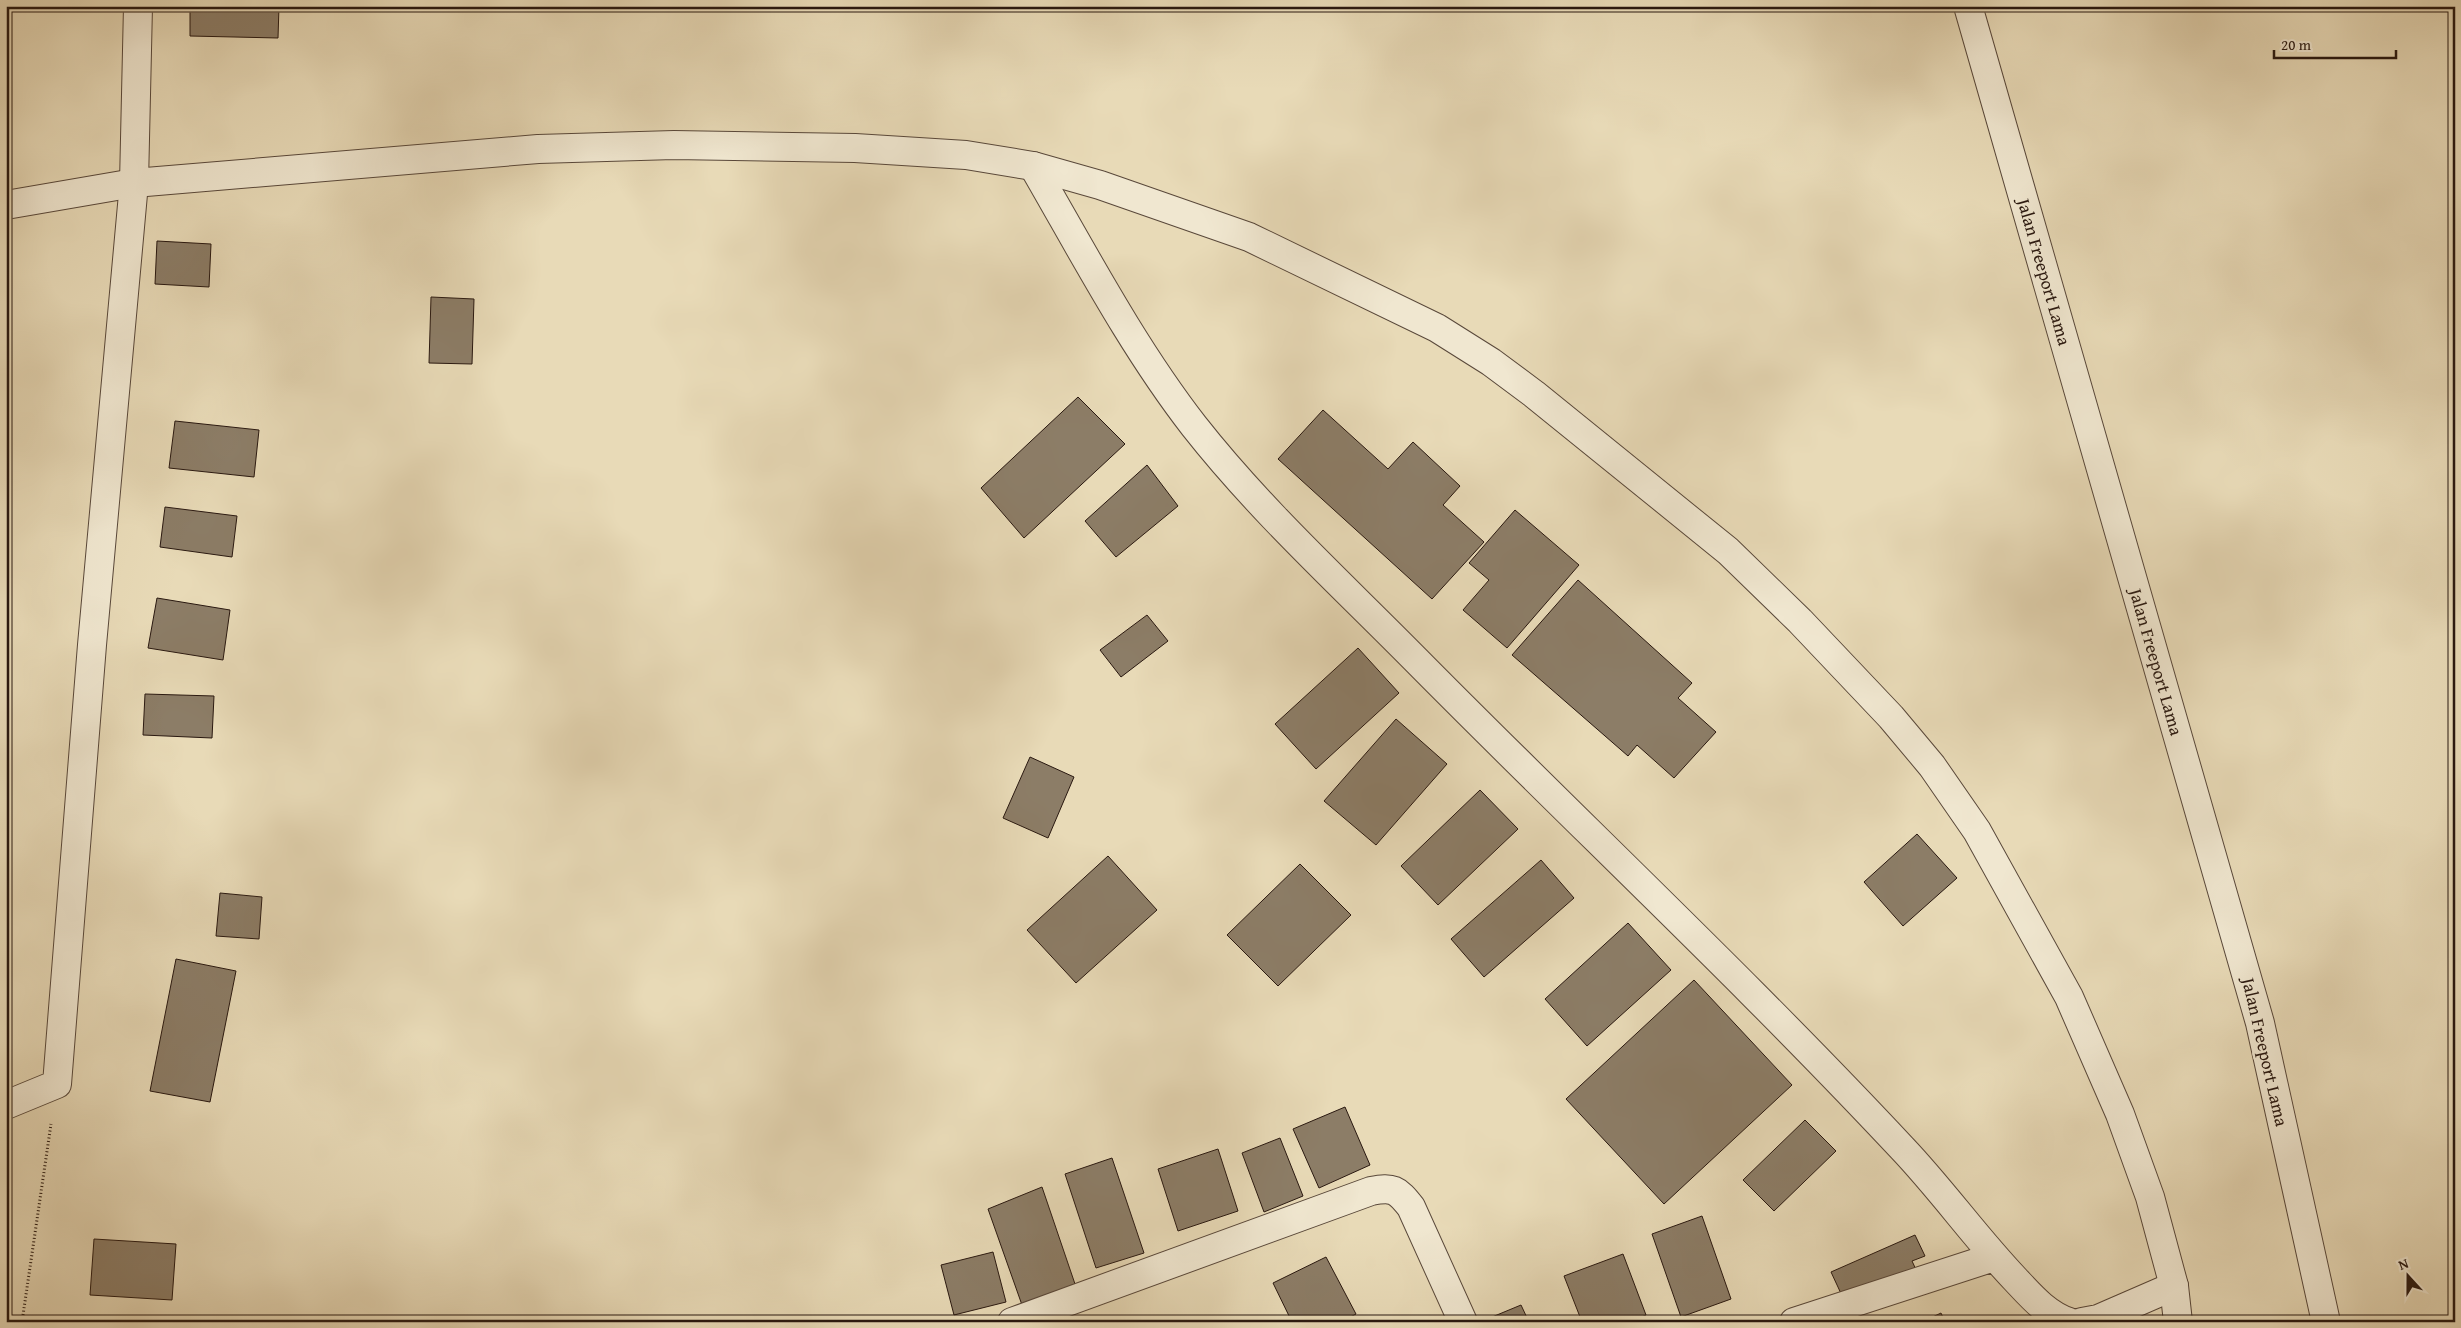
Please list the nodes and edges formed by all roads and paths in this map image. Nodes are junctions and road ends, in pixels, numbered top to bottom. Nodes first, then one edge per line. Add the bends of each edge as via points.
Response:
1 (138, 6) edge
2 (1968, 6) edge
3 (1033, 166) junction
4 (134, 183) junction
5 (6, 205) edge
6 (57, 1084) junction
7 (6, 1105) edge
8 (1994, 1257) junction
9 (2174, 1286) junction
10 (22, 1322) edge
11 (1012, 1322) edge
12 (1463, 1322) edge
13 (1794, 1322) edge
14 (2069, 1322) edge
15 (2082, 1322) edge
16 (2178, 1322) edge
17 (2326, 1322) edge

1 - 4 street
2 - 17 street, Jalan Freeport Lama via 2260,1023
3 - 4 street via 966,155 855,148 674,145 538,150
3 - 8 street via 1162,381 1193,425 1246,488 1787,1027 1906,1151
3 - 9 street via 1100,185 1248,237 1437,328 1513,378 1664,498 1728,551 1800,621 1891,717 1932,766 1977,831 2023,912 2069,997 2120,1114 2150,1197
4 - 5 street
4 - 6 street via 91,655
6 - 7 street
6 - 10 path
8 - 13 street
8 - 14 street via 2038,1304 2056,1318
9 - 15 street via 2098,1319
9 - 16 street
11 - 12 street via 1371,1191 1388,1188 1401,1193 1411,1207

